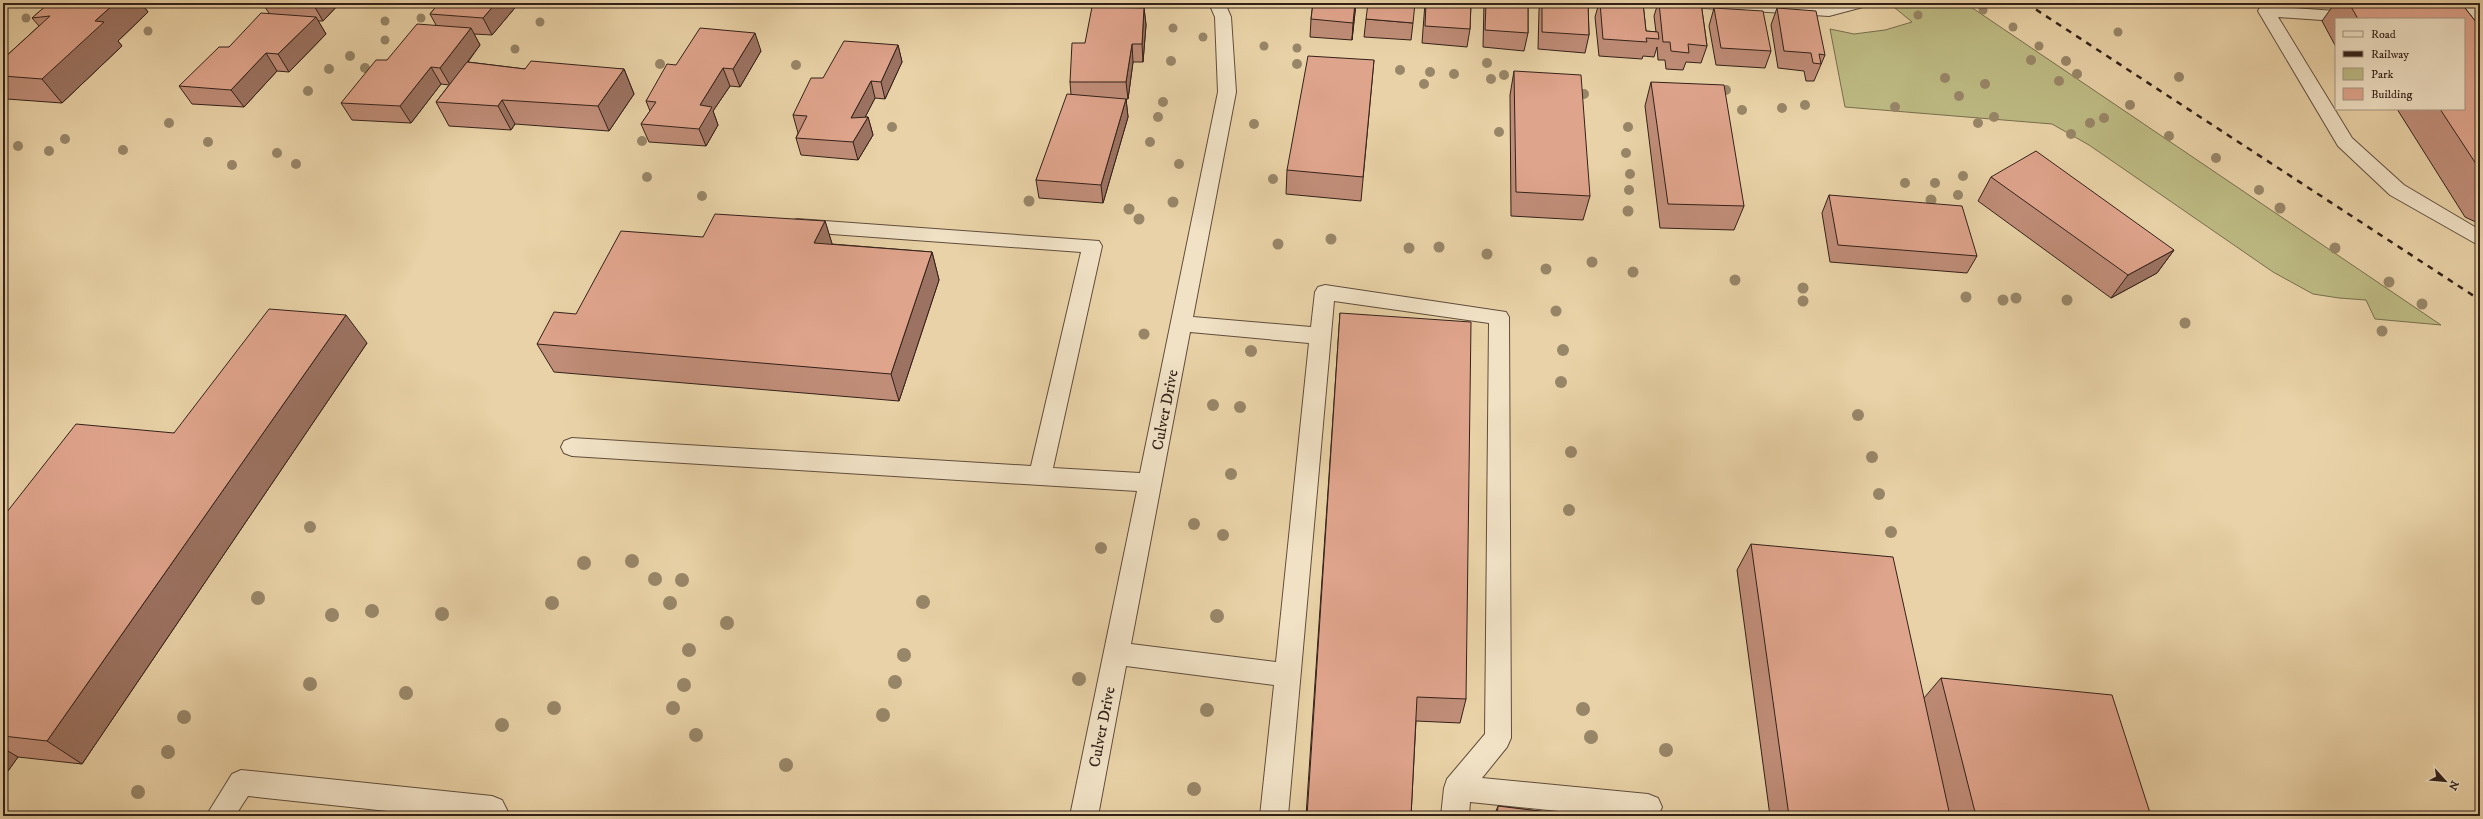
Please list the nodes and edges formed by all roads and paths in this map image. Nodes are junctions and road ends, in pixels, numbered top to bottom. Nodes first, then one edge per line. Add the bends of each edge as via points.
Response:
1 (1217, 3) edge
2 (1704, 3) edge
3 (1857, 3) edge
4 (2467, 3) edge
5 (2372, 18) edge
6 (2480, 20) edge
7 (2465, 24) edge
8 (2480, 25) edge
9 (780, 225) edge
10 (2480, 239) edge
11 (1182, 324) junction
12 (1321, 336) junction
13 (572, 447) dead end
14 (1040, 476) junction
15 (1150, 483) junction
16 (1116, 653) junction
17 (1288, 675) junction
18 (1457, 788) junction
19 (1648, 807) dead end
20 (220, 816) edge
21 (496, 816) edge
22 (1084, 816) edge
23 (1274, 816) edge
24 (1455, 816) edge

1 - 11 street, Culver Drive via 1223,17 1227,92
2 - 3 street via 1829,11
4 - 6 street
5 - 10 street via 2266,11 2345,142 2397,190
7 - 8 street
9 - 14 street via 1092,246
11 - 12 street
11 - 15 street, Culver Drive
12 - 17 street
12 - 18 street via 1325,292 1499,317 1498,738
13 - 14 street
14 - 15 street
15 - 16 street, Culver Drive
16 - 17 street
16 - 22 street, Culver Drive
17 - 23 street
18 - 19 street
18 - 24 street
20 - 21 street via 241,783 492,809

